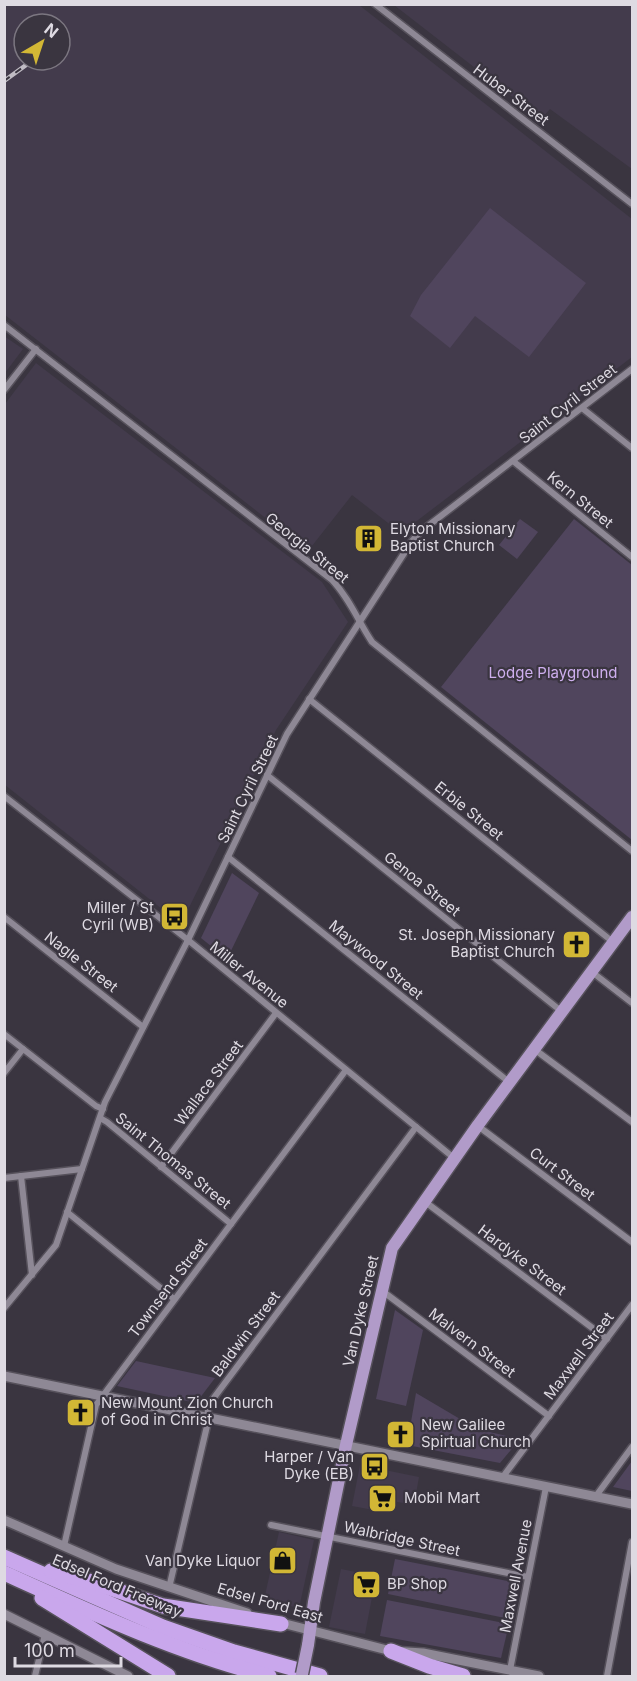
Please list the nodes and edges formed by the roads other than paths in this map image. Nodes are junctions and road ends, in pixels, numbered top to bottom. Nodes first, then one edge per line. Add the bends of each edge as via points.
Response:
1 (375, 4) edge
2 (633, 204) edge
3 (4, 325) edge
4 (36, 349) junction
5 (633, 369) edge
6 (4, 390) edge
7 (582, 408) junction
8 (633, 448) edge
9 (513, 461) junction
10 (633, 557) edge
11 (359, 622) junction
12 (309, 699) junction
13 (267, 775) junction
14 (5, 798) edge
15 (633, 851) edge
16 (228, 857) junction
17 (4, 917) edge
18 (633, 917) edge
19 (188, 940) junction
20 (614, 942) junction
21 (591, 971) junction
22 (633, 1002) edge
23 (561, 1011) junction
24 (276, 1013) junction
25 (143, 1027) junction
26 (4, 1034) edge
27 (534, 1048) junction
28 (24, 1049) junction
29 (346, 1070) junction
30 (4, 1073) edge
31 (509, 1082) junction
32 (103, 1109) junction
33 (100, 1118) junction
34 (633, 1122) edge
35 (478, 1125) junction
36 (416, 1127) junction
37 (454, 1158) junction
38 (161, 1167) junction
39 (82, 1169) junction
40 (21, 1176) junction
41 (4, 1178) edge
42 (423, 1201) junction
43 (67, 1212) junction
44 (231, 1224) junction
45 (633, 1242) edge
46 (32, 1275) junction
47 (381, 1290) junction
48 (174, 1299) junction
49 (633, 1305) edge
50 (4, 1308) edge
51 (607, 1339) junction
52 (4, 1377) edge
53 (102, 1396) junction
54 (549, 1416) junction
55 (208, 1417) junction
56 (346, 1445) junction
57 (633, 1448) edge
58 (501, 1478) junction
59 (546, 1487) junction
60 (596, 1496) junction
61 (633, 1504) edge
62 (4, 1520) edge
63 (271, 1525) dead end
64 (328, 1536) junction
65 (633, 1542) edge
66 (64, 1546) junction
67 (4, 1557) edge
68 (20, 1564) junction
69 (11, 1576) edge
70 (528, 1577) junction
71 (169, 1588) junction
72 (4, 1614) edge
73 (281, 1624) junction
74 (310, 1630) junction
75 (45, 1634) junction
76 (391, 1651) junction
77 (510, 1670) junction
78 (35, 1677) edge
79 (128, 1677) edge
80 (168, 1677) edge
81 (269, 1677) edge
82 (302, 1677) edge
83 (320, 1677) edge
84 (463, 1677) edge
85 (539, 1677) edge
86 (607, 1677) edge

1 - 2 street, Huber Street
3 - 4 street, Georgia Street
4 - 6 street
4 - 11 street, Georgia Street via 332,580 344,592
5 - 7 street, Saint Cyril Street
7 - 8 street
7 - 9 street, Saint Cyril Street
9 - 10 street, Kern Street
9 - 11 street, Saint Cyril Street via 416,535
11 - 12 street, Saint Cyril Street
11 - 15 street, Georgia Street via 372,642
12 - 13 street, Saint Cyril Street
12 - 20 street, Erbie Street
13 - 16 street, Saint Cyril Street
13 - 23 street, Genoa Street
14 - 19 street, Miller Avenue
16 - 19 street, Saint Cyril Street
16 - 31 street, Maywood Street
17 - 25 street, Nagle Street
18 - 20 main road, Van Dyke Street
19 - 24 street, Miller Avenue
19 - 25 street, Saint Cyril Street
20 - 21 main road, Van Dyke Street
21 - 22 street
21 - 23 main road, Van Dyke Street
23 - 27 main road, Van Dyke Street
24 - 29 street, Miller Avenue
24 - 38 street, Wallace Street
25 - 32 street, Saint Cyril Street
26 - 28 street, Saint Thomas Street
27 - 31 main road, Van Dyke Street
27 - 34 street
28 - 30 street
28 - 32 street, Saint Thomas Street
29 - 36 street, Miller Avenue
29 - 44 street, Townsend Street
31 - 35 main road, Van Dyke Street
32 - 33 street, Saint Cyril Street
33 - 38 street, Saint Thomas Street
33 - 39 street, Saint Cyril Street
35 - 37 main road, Van Dyke Street
35 - 45 street, Curt Street
36 - 37 street, Miller Avenue
36 - 55 street, Baldwin Street via 210,1403
37 - 42 main road, Van Dyke Street
38 - 44 street, Saint Thomas Street
39 - 40 street
39 - 43 street, Saint Cyril Street
40 - 41 street
40 - 46 street
42 - 47 main road, Van Dyke Street via 392,1248
42 - 51 street, Hardyke Street
43 - 46 street, Saint Cyril Street via 56,1245
43 - 48 street
44 - 48 street, Townsend Street
46 - 50 street, Saint Cyril Street
47 - 54 street, Malvern Street
47 - 56 main road, Van Dyke Street
48 - 53 street, Townsend Street
49 - 51 street, Maxwell Street
51 - 54 street, Maxwell Street
52 - 53 street
53 - 55 street
53 - 66 street, Townsend Street via 96,1406
54 - 58 street, Maxwell Street
55 - 56 street
55 - 71 street, Baldwin Street
56 - 58 street
56 - 64 main road, Van Dyke Street
57 - 60 street
58 - 59 street
59 - 60 street
59 - 70 street, Maxwell Avenue
60 - 61 street
62 - 66 street, Edsel Ford East
63 - 64 street, Walbridge Street
64 - 70 street, Walbridge Street
64 - 74 main road, Van Dyke Street
65 - 86 street
66 - 71 street, Edsel Ford East
67 - 68 highway, Edsel Ford Freeway
68 - 73 highway via 74,1576 163,1606
68 - 83 highway, Edsel Ford Freeway via 190,1637
69 - 80 highway
69 - 81 highway via 158,1639
70 - 77 street, Maxwell Avenue
71 - 73 street, Edsel Ford East
72 - 75 street
73 - 74 street, Edsel Ford East
74 - 76 street, Edsel Ford East
74 - 82 main road, Van Dyke Street, bridge
75 - 78 street
75 - 79 street
76 - 77 street, Edsel Ford East via 423,1653
76 - 84 highway
77 - 85 street, Edsel Ford East

